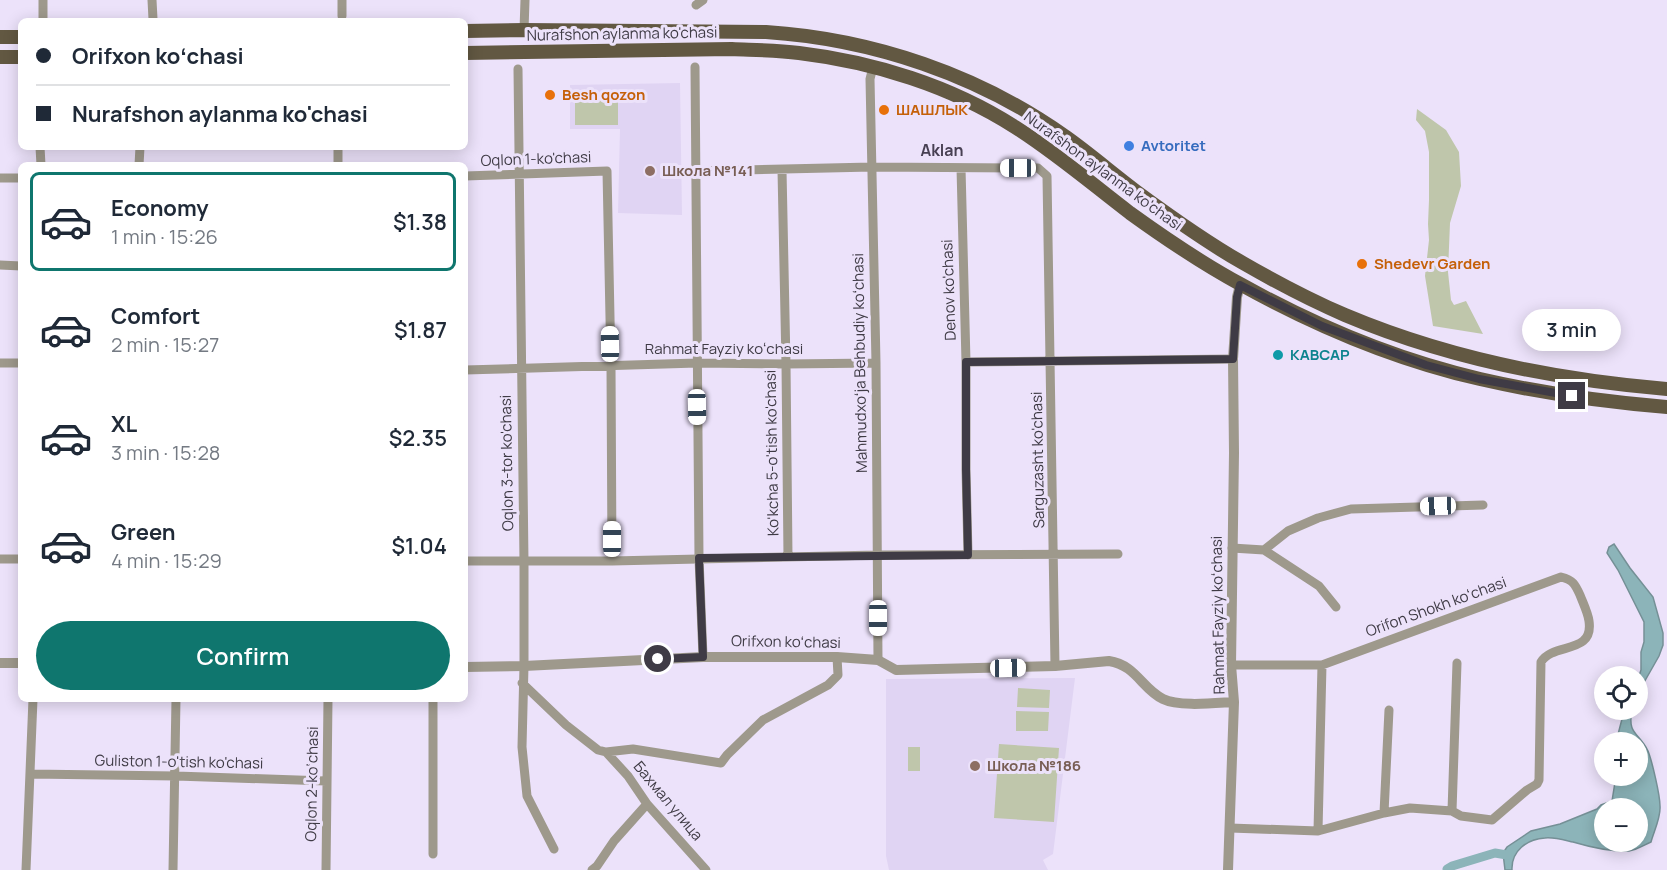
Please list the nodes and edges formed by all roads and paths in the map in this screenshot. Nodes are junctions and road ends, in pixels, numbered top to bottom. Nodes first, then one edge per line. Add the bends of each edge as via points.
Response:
1 (43, 0) edge
2 (152, 0) edge
3 (342, 0) edge
4 (525, 0) edge
5 (342, 16) dead end
6 (43, 18) edge
7 (153, 18) edge
8 (524, 30) junction
9 (468, 31) edge
10 (0, 37) edge
11 (18, 37) edge
12 (468, 53) edge
13 (0, 57) edge
14 (18, 57) edge
15 (930, 66) junction
16 (695, 67) dead end
17 (873, 67) junction
18 (518, 69) dead end
19 (923, 83) junction
20 (1022, 109) junction
21 (1013, 125) junction
22 (872, 167) junction
23 (961, 168) junction
24 (782, 170) junction
25 (694, 171) junction
26 (520, 175) junction
27 (468, 176) edge
28 (0, 178) edge
29 (18, 178) edge
30 (0, 265) edge
31 (18, 266) edge
32 (1240, 285) junction
33 (1432, 345) junction
34 (1233, 359) junction
35 (1051, 361) junction
36 (966, 362) junction
37 (0, 363) edge
38 (18, 363) edge
39 (697, 363) junction
40 (876, 363) junction
41 (786, 364) junction
42 (1426, 365) junction
43 (611, 366) junction
44 (468, 370) edge
45 (520, 370) junction
46 (1637, 387) junction
47 (1667, 389) edge
48 (1636, 404) junction
49 (1667, 407) edge
50 (1482, 505) dead end
51 (1232, 548) junction
52 (1264, 550) junction
53 (1054, 553) junction
54 (1118, 554) dead end
55 (878, 555) junction
56 (968, 555) junction
57 (788, 557) junction
58 (699, 558) junction
59 (0, 559) edge
60 (18, 560) edge
61 (468, 561) edge
62 (612, 561) junction
63 (524, 562) junction
64 (1336, 607) dead end
65 (703, 657) junction
66 (837, 657) junction
67 (878, 660) junction
68 (0, 663) edge
69 (18, 663) edge
70 (1457, 663) dead end
71 (1231, 665) junction
72 (1322, 665) junction
73 (524, 666) junction
74 (1055, 666) junction
75 (468, 667) edge
76 (522, 683) junction
77 (33, 702) edge
78 (176, 702) edge
79 (328, 702) edge
80 (433, 702) edge
81 (1234, 702) junction
82 (1389, 710) dead end
83 (606, 752) junction
84 (31, 774) junction
85 (176, 776) junction
86 (326, 781) junction
87 (647, 804) junction
88 (1452, 811) junction
89 (1384, 813) junction
90 (1230, 828) junction
91 (1318, 831) junction
92 (554, 849) dead end
93 (433, 854) dead end
94 (26, 870) edge
95 (173, 870) edge
96 (326, 870) edge
97 (592, 870) edge
98 (706, 870) edge
99 (1228, 870) edge

1 - 6 street
2 - 7 street
3 - 5 street
4 - 8 street
8 - 9 main road, Nurafshon aylanma ko'chasi
8 - 15 main road, Nurafshon aylanma ko'chasi via 790,33 880,50
10 - 11 main road
12 - 17 main road, Nurafshon aylanma ko'chasi via 732,49 812,55
13 - 14 main road
15 - 19 main road via 934,77
15 - 20 main road, Nurafshon aylanma ko'chasi via 992,91
16 - 25 street
17 - 19 main road, Nurafshon aylanma ko'chasi
17 - 22 street, Mahmudxoʻja Behbudiy koʻchasi
18 - 26 street, Oqlon 3-tor ko'chasi
19 - 21 main road, Nurafshon aylanma ko'chasi
20 - 21 main road via 1012,114
20 - 33 main road, Nurafshon aylanma ko'chasi via 1242,263 1347,315
21 - 32 main road, Nurafshon aylanma ko'chasi via 1129,212
22 - 23 street, Sarguzasht ko'chasi
22 - 24 street, Sarguzasht ko'chasi
22 - 40 street, Mahmudxoʻja Behbudiy koʻchasi
23 - 35 street, Sarguzasht ko'chasi via 1038,168 1047,176
23 - 36 street, Denov ko'chasi
24 - 25 street, Sarguzasht ko'chasi
24 - 41 street, Ko'kcha 5-o'tish ko'chasi
25 - 39 street
26 - 27 street, Oqlon 1-ko'chasi
26 - 43 street, Oqlon 1-ko'chasi via 607,171
26 - 45 street, Oqlon 3-tor ko'chasi
28 - 29 street
30 - 31 street
32 - 34 street, Rahmat Fayziy koʻchasi
32 - 42 main road, Nurafshon aylanma ko'chasi via 1322,326
33 - 42 main road via 1436,357
33 - 46 main road, Nurafshon aylanma ko'chasi via 1526,370
34 - 35 street
34 - 51 street, Rahmat Fayziy koʻchasi
35 - 36 street
35 - 53 street, Sarguzasht ko'chasi
36 - 56 street, Denov ko'chasi
37 - 38 street
39 - 41 street, Rahmat Fayziy koʻchasi
39 - 43 street, Rahmat Fayziy koʻchasi
39 - 58 street
40 - 41 street, Rahmat Fayziy koʻchasi
40 - 55 street, Mahmudxoʻja Behbudiy koʻchasi
41 - 57 street, Ko'kcha 5-o'tish ko'chasi
42 - 48 main road, Nurafshon aylanma ko'chasi via 1552,393
43 - 45 street, Rahmat Fayziy koʻchasi
43 - 62 street
44 - 45 street, Rahmat Fayziy koʻchasi
45 - 63 street, Oqlon 3-tor ko'chasi
46 - 47 main road, Nurafshon aylanma ko'chasi
46 - 48 main road via 1632,395
48 - 49 main road, Nurafshon aylanma ko'chasi
50 - 52 street via 1351,508 1288,531
51 - 52 street
51 - 71 street, Rahmat Fayziy koʻchasi
52 - 64 street via 1319,586
53 - 54 street
53 - 56 street
53 - 74 street, Sarguzasht ko'chasi
55 - 56 street
55 - 57 street
55 - 67 street, Mahmudxoʻja Behbudiy koʻchasi
57 - 58 street
58 - 62 street
58 - 65 street
59 - 60 street
61 - 63 street
62 - 63 street
63 - 73 street, Oqlon 3-tor ko'chasi
65 - 66 street, Orifxon koʻchasi
65 - 73 street, Orifxon koʻchasi
66 - 67 street, Orifxon koʻchasi
66 - 83 street, Бахмал улица via 838,675 828,685 763,720 721,763 633,749
67 - 74 street, Orifxon koʻchasi via 896,670
68 - 69 street
70 - 88 street
71 - 72 street
71 - 81 street, Rahmat Fayziy koʻchasi
72 - 88 street, Orifon Shokh koʻchasi via 1561,577 1576,585 1589,621 1588,633 1582,643 1544,656 1541,662 1537,784 1492,820
72 - 91 street
73 - 75 street, Orifxon koʻchasi
73 - 76 street, Oqlon 3-tor ko'chasi
74 - 81 street, Orifxon koʻchasi via 1116,662 1128,667 1153,693 1168,702
76 - 83 street, Бахмал улица via 566,725
76 - 92 street, Oqlon 3-tor ko'chasi via 527,796
77 - 84 street
78 - 85 street
79 - 86 street, Oqlon 2-ko‘chasi
80 - 93 street
81 - 90 street, Rahmat Fayziy koʻchasi
82 - 89 street
83 - 87 street, Бахмал улица
84 - 85 street, Guliston 1-o'tish ko'chasi
84 - 94 street
85 - 86 street, Guliston 1-o'tish ko'chasi
85 - 95 street
86 - 96 street, Oqlon 2-ko‘chasi
87 - 97 street
87 - 98 street, Бахмал улица
88 - 89 street via 1410,808
89 - 91 street
90 - 91 street
90 - 99 street, Rahmat Fayziy koʻchasi

